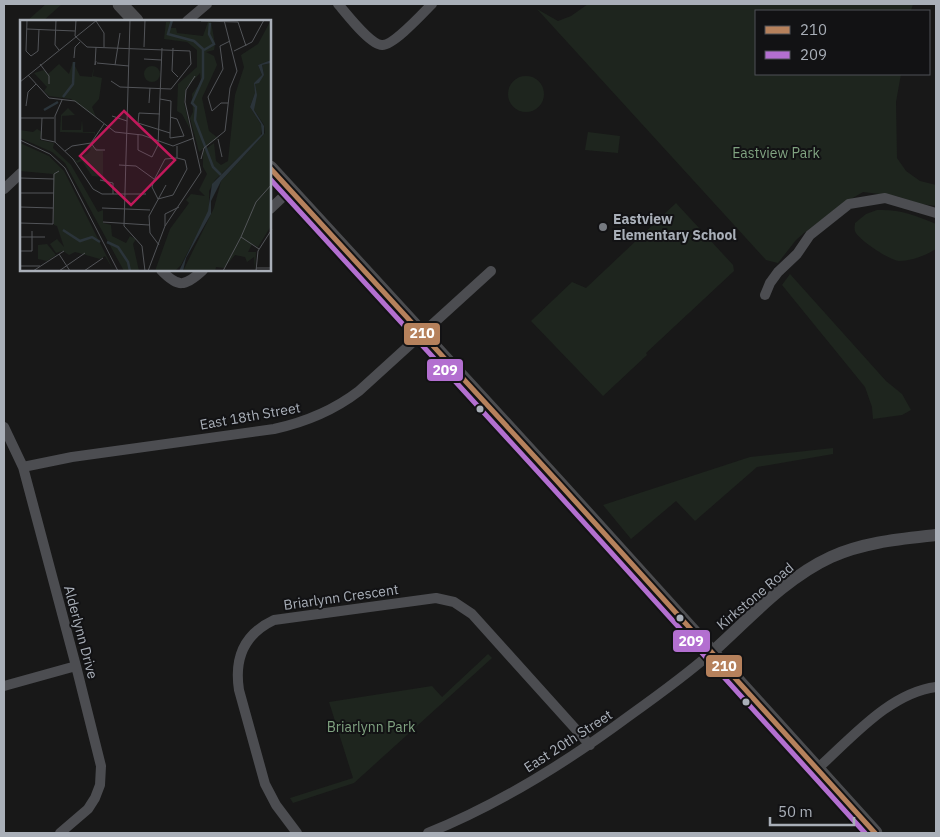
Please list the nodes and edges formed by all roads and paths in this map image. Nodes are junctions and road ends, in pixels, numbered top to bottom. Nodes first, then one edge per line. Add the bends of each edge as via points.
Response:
1 (120, 4) edge
2 (206, 4) edge
3 (338, 4) edge
4 (432, 4) edge
5 (135, 20) edge
6 (189, 20) edge
7 (271, 169) edge
8 (20, 174) edge
9 (4, 189) edge
10 (290, 190) junction
11 (271, 207) edge
12 (936, 213) edge
13 (162, 271) edge
14 (202, 271) edge
15 (491, 271) dead end
16 (765, 294) dead end
17 (421, 334) junction
18 (4, 427) edge
19 (23, 467) junction
20 (936, 535) edge
21 (711, 653) junction
22 (76, 666) junction
23 (4, 686) edge
24 (936, 687) edge
25 (590, 745) junction
26 (817, 769) junction
27 (60, 833) edge
28 (297, 833) edge
29 (428, 833) edge
30 (875, 833) edge

1 - 5 main road
2 - 6 street
3 - 4 street via 367,36 383,46
7 - 10 main road
8 - 9 street
10 - 11 street
10 - 17 main road
12 - 16 street via 885,198 849,204 810,235 797,254 778,272
13 - 14 street via 178,284
15 - 17 street, East 18th Street
17 - 19 street, East 18th Street via 343,404 295,425
17 - 21 main road
18 - 19 street, Alderlynn Drive
19 - 22 street, Alderlynn Drive
20 - 21 street, Kirkstone Road via 889,540 831,557 779,593
21 - 25 street, East 20th Street
21 - 26 main road
22 - 23 street
22 - 27 street, Alderlynn Drive via 98,749 100,785 88,809
24 - 26 street via 918,691 891,704
25 - 28 street, Briarlynn Crescent via 472,614 454,602 436,598 274,620 263,626 244,647 237,675 265,784
25 - 29 street, East 20th Street via 501,798
26 - 30 main road

